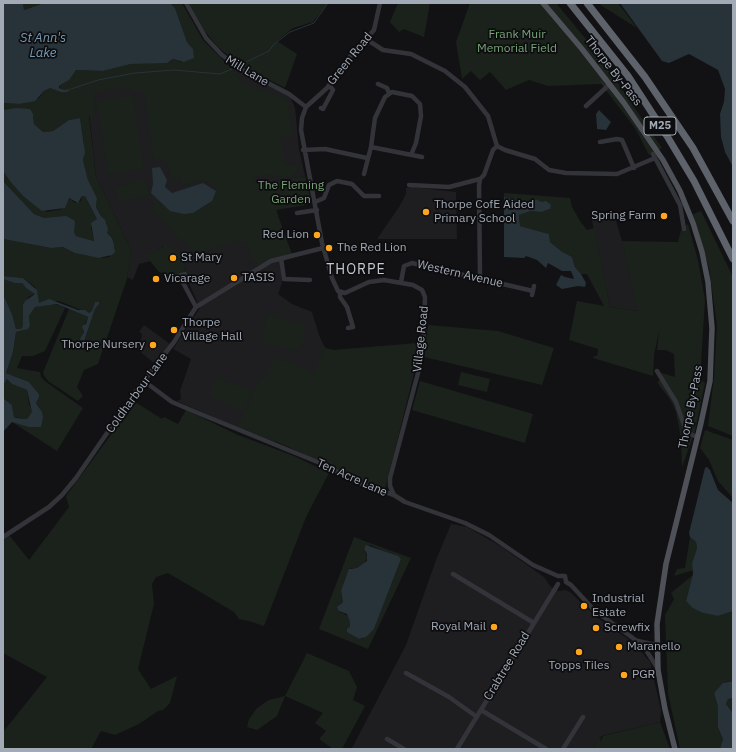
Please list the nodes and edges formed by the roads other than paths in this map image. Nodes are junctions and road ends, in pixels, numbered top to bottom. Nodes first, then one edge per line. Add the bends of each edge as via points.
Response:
1 (186, 3) edge
2 (380, 3) edge
3 (543, 3) edge
4 (570, 3) edge
5 (587, 3) edge
6 (366, 39) junction
7 (378, 84) dead end
8 (610, 84) junction
9 (329, 85) junction
10 (389, 93) junction
11 (586, 106) dead end
12 (306, 107) junction
13 (321, 108) dead end
14 (600, 142) dead end
15 (497, 146) junction
16 (371, 147) junction
17 (303, 150) junction
18 (411, 155) junction
19 (422, 157) dead end
20 (367, 158) junction
21 (634, 168) junction
22 (364, 174) dead end
23 (480, 179) junction
24 (409, 186) dead end
25 (372, 196) junction
26 (379, 196) dead end
27 (315, 202) junction
28 (372, 202) dead end
29 (317, 210) junction
30 (296, 213) dead end
31 (733, 221) edge
32 (684, 229) dead end
33 (323, 248) junction
34 (282, 258) junction
35 (733, 259) edge
36 (180, 276) dead end
37 (480, 279) junction
38 (310, 281) dead end
39 (401, 282) junction
40 (533, 291) dead end
41 (340, 292) junction
42 (196, 307) junction
43 (348, 328) dead end
44 (657, 371) dead end
45 (144, 381) junction
46 (698, 437) junction
47 (394, 495) junction
48 (3, 537) edge
49 (453, 574) dead end
50 (558, 576) junction
51 (566, 582) junction
52 (558, 584) junction
53 (534, 623) junction
54 (637, 641) junction
55 (656, 645) junction
56 (658, 670) junction
57 (406, 673) dead end
58 (481, 710) junction
59 (477, 716) junction
60 (583, 717) dead end
61 (387, 739) dead end
62 (404, 749) edge
63 (457, 749) edge
64 (546, 749) edge
65 (563, 749) edge
66 (675, 749) edge

1 - 12 street, Mill Lane via 206,38 222,55 241,70 289,94
2 - 6 street, Green Road via 376,24
3 - 8 main road, Thorpe By-Pass
4 - 35 highway, M25 via 628,76 667,136 694,181
5 - 31 highway, M25 via 645,77 693,148
6 - 9 street, Green Road
6 - 15 street via 383,50 418,57 455,78 490,118
7 - 10 street
8 - 11 street
8 - 46 main road, Thorpe By-Pass via 673,177 691,218 702,252 711,308 712,357 710,381
9 - 12 street, Green Road
9 - 13 street via 333,90 323,109
10 - 16 street via 374,118
10 - 18 street via 407,94 420,104 421,116
12 - 17 street via 301,130
14 - 21 street via 622,140
15 - 21 street via 535,159 549,170 559,172 617,174
15 - 23 street via 492,150 484,175
16 - 18 street
16 - 20 street
17 - 20 street via 325,149
17 - 27 street
18 - 19 street
20 - 22 street
21 - 32 street via 654,156 680,205
23 - 24 street via 449,187
23 - 37 street
25 - 26 street
25 - 27 street via 361,194 352,184 337,182 329,185 324,198
25 - 28 street
27 - 29 street
29 - 30 street
29 - 33 street
33 - 34 street, Coldharbour Lane
33 - 41 street via 334,284
34 - 38 street via 284,279
34 - 42 street, Coldharbour Lane via 250,273
36 - 42 street
37 - 39 street, Western Avenue via 410,263 403,268
37 - 40 street, Western Avenue
39 - 41 street, Village Road via 375,281 345,293
39 - 47 street, Village Road via 413,285 424,292 426,300 418,373 390,478
41 - 43 street via 353,327
42 - 45 street, Coldharbour Lane via 174,342
44 - 46 street via 673,396 684,428 688,433
45 - 47 street, Ten Acre Lane via 172,402 320,463 364,485
45 - 48 street, Coldharbour Lane via 62,495 49,507
46 - 55 main road, Thorpe By-Pass via 662,582
47 - 50 street, Ten Acre Lane via 404,502 470,525 533,564
49 - 53 street
50 - 51 street via 564,576
50 - 52 street
51 - 52 street via 564,585
51 - 54 street via 594,610
52 - 53 street, Crabtree Road
53 - 58 street, Crabtree Road
54 - 55 street
54 - 56 street via 646,650
55 - 56 main road, Thorpe By-Pass
56 - 66 main road, Thorpe By-Pass via 664,709
57 - 59 street
58 - 59 street, Crabtree Road
58 - 64 street
59 - 63 street, Crabtree Road
60 - 65 street
61 - 62 street

